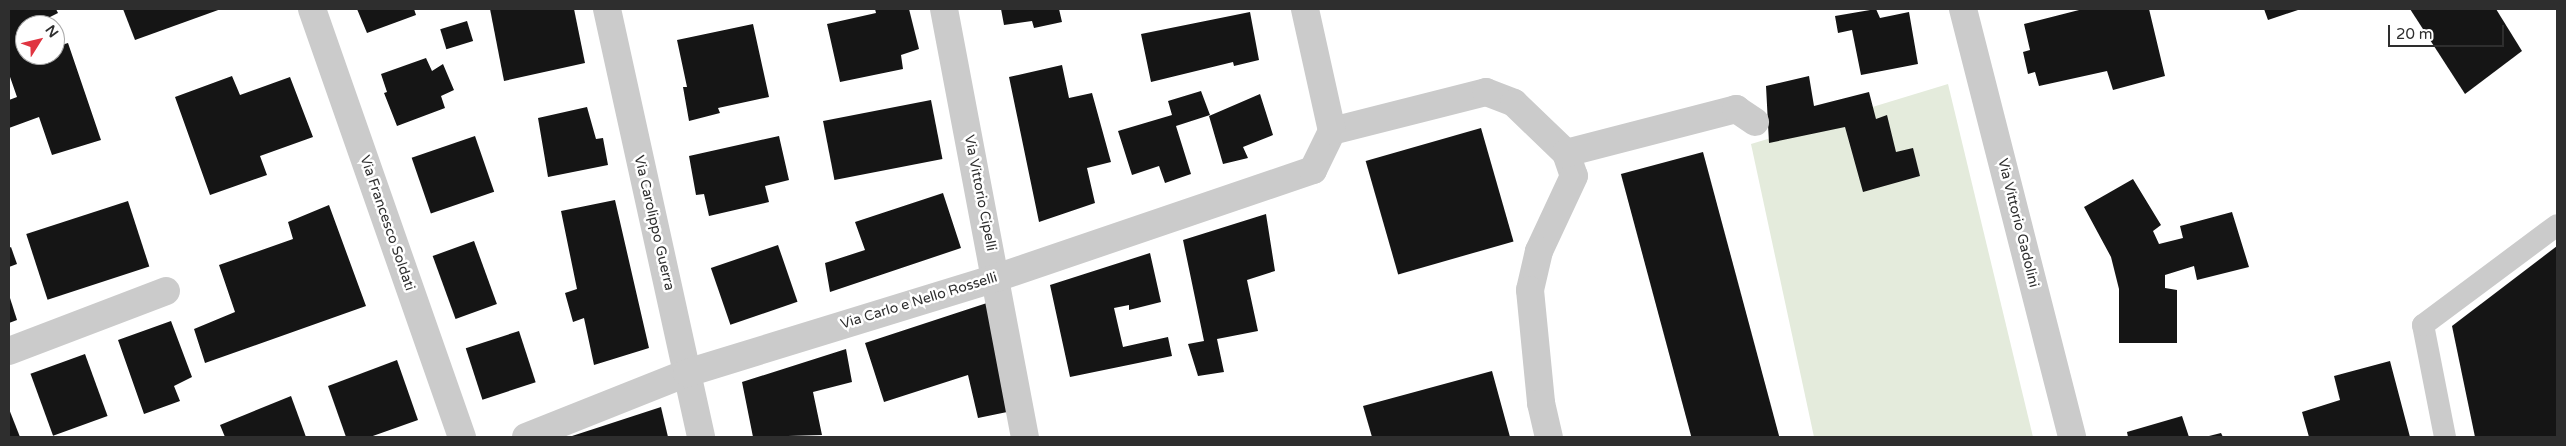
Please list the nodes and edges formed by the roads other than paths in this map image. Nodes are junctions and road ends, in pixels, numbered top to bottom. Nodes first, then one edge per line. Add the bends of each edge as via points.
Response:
1 (312, 9) edge
2 (607, 9) edge
3 (944, 9) edge
4 (1305, 9) edge
5 (1963, 9) edge
6 (1755, 122) dead end
7 (1332, 131) junction
8 (1566, 153) junction
9 (2557, 225) edge
10 (996, 278) junction
11 (166, 291) dead end
12 (9, 351) edge
13 (687, 373) junction
14 (462, 437) edge
15 (526, 437) edge
16 (701, 437) edge
17 (1025, 437) edge
18 (1549, 437) edge
19 (2072, 437) edge
20 (2444, 437) edge

1 - 14 street, Via Francesco Soldati
2 - 13 street, Via Carolippo Guerra
3 - 10 street, Via Vittorio Cipelli
4 - 7 street
5 - 19 street, Via Vittorio Gadolini
6 - 8 street via 1736,109
7 - 8 street via 1486,92 1514,103
7 - 10 street, Via Carlo e Nello Rosselli via 1313,170
8 - 18 street via 1574,176 1539,251 1530,290 1541,402
9 - 20 lane via 2423,325
10 - 13 street, Via Carlo e Nello Rosselli
10 - 17 street, Via Vittorio Cipelli
11 - 12 street
13 - 15 street, Via Carlo e Nello Rosselli
13 - 16 street, Via Carolippo Guerra

